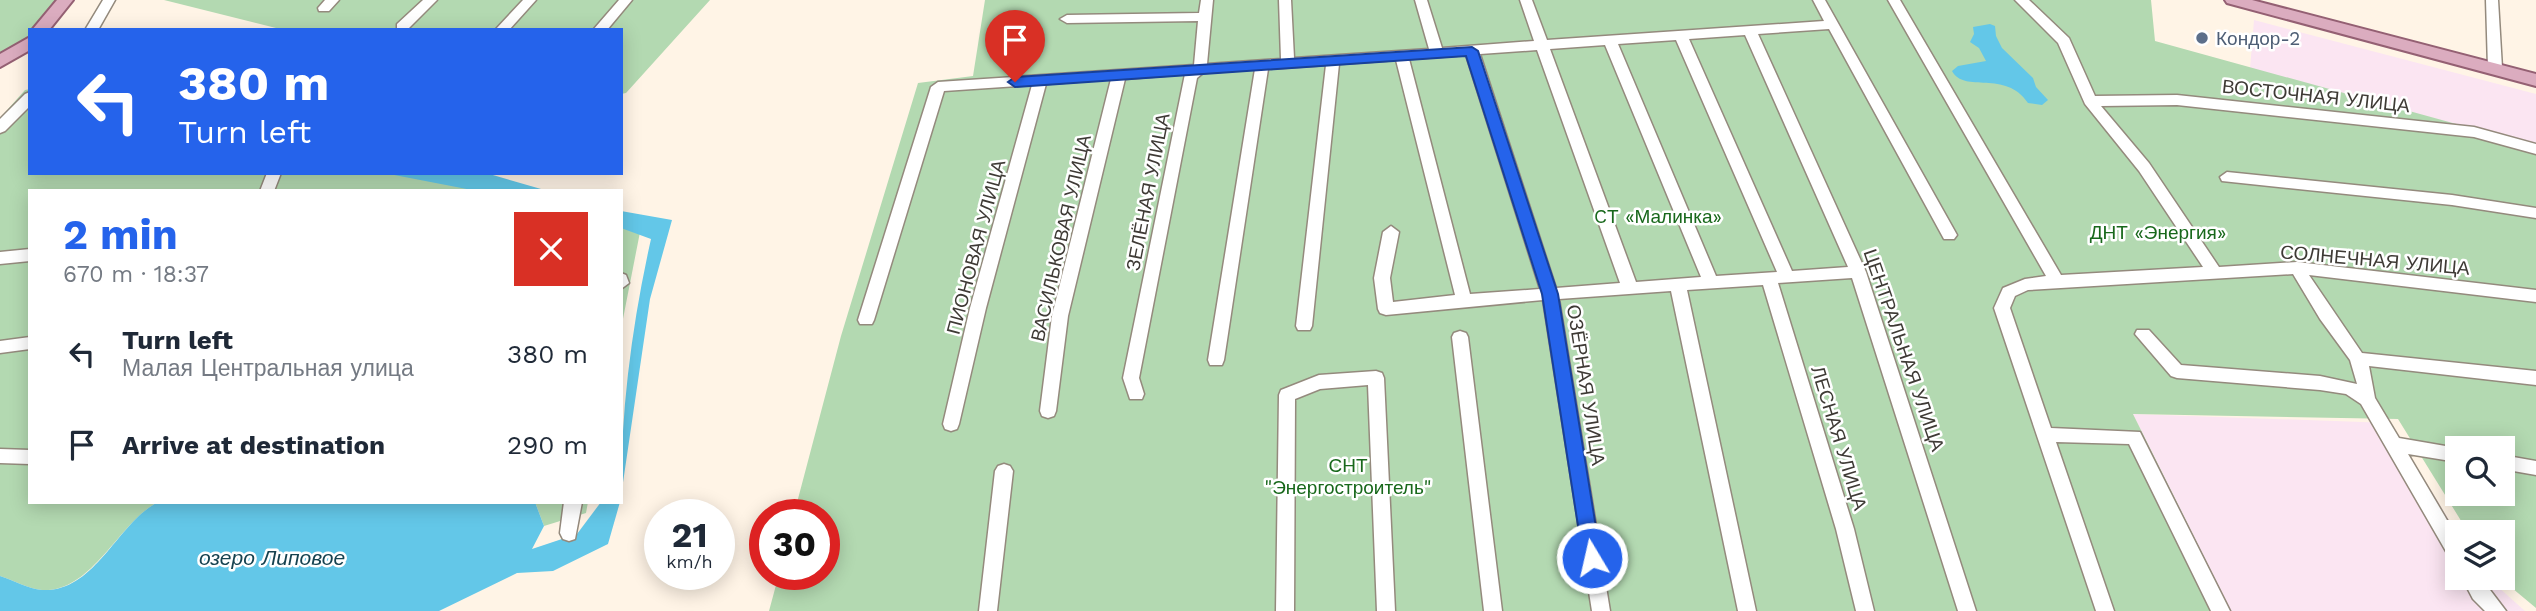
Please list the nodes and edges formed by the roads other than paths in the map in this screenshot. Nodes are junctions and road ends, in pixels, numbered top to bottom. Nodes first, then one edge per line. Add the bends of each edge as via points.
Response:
1 (66, 0) edge
2 (109, 0) edge
3 (431, 0) edge
4 (530, 0) edge
5 (626, 0) edge
6 (1207, 0) edge
7 (1285, 0) edge
8 (1421, 0) edge
9 (1526, 0) edge
10 (1819, 0) edge
11 (1894, 0) edge
12 (2021, 0) edge
13 (2233, 0) edge
14 (2492, 0) edge
15 (1205, 17) junction
16 (1067, 19) dead end
17 (1832, 25) junction
18 (402, 27) dead end
19 (42, 28) edge
20 (47, 28) edge
21 (92, 28) edge
22 (503, 28) edge
23 (601, 28) edge
24 (1750, 32) junction
25 (1681, 36) junction
26 (1610, 41) junction
27 (28, 43) edge
28 (1543, 45) junction
29 (28, 50) edge
30 (1472, 51) junction
31 (1437, 53) junction
32 (1402, 56) junction
33 (1334, 60) junction
34 (0, 62) edge
35 (1288, 62) junction
36 (1262, 65) junction
37 (1200, 68) junction
38 (2495, 68) junction
39 (0, 69) edge
40 (1119, 75) junction
41 (1040, 80) junction
42 (2536, 80) edge
43 (28, 99) edge
44 (2090, 101) junction
45 (0, 128) edge
46 (2536, 149) edge
47 (2227, 177) dead end
48 (2536, 213) edge
49 (1391, 232) dead end
50 (1950, 234) dead end
51 (28, 255) edge
52 (0, 258) edge
53 (2297, 268) junction
54 (1858, 272) junction
55 (2215, 273) junction
56 (1787, 277) junction
57 (1769, 278) junction
58 (1711, 282) junction
59 (2057, 282) junction
60 (1678, 285) junction
61 (1630, 288) junction
62 (1550, 294) junction
63 (2536, 296) edge
64 (1465, 300) junction
65 (866, 320) dead end
66 (1304, 326) dead end
67 (2143, 334) dead end
68 (1460, 337) dead end
69 (28, 343) edge
70 (0, 346) edge
71 (2359, 359) junction
72 (1216, 360) dead end
73 (2536, 378) edge
74 (1136, 394) dead end
75 (2367, 399) junction
76 (1048, 411) dead end
77 (951, 424) dead end
78 (2044, 435) junction
79 (2392, 444) junction
80 (2445, 453) edge
81 (0, 456) edge
82 (28, 457) edge
83 (2515, 464) edge
84 (2536, 468) edge
85 (1004, 471) dead end
86 (573, 504) edge
87 (569, 533) dead end
88 (2445, 534) edge
89 (2478, 590) edge
90 (988, 611) edge
91 (1284, 611) edge
92 (1386, 611) edge
93 (1493, 611) edge
94 (1601, 611) edge
95 (1747, 611) edge
96 (1866, 611) edge
97 (1967, 611) edge
98 (2105, 611) edge
99 (2221, 611) edge
100 (2497, 611) edge

1 - 19 main road
1 - 20 main road
2 - 21 street
3 - 18 street
4 - 22 street
5 - 23 street
6 - 15 street, ЗЕЛЁНАЯ УЛИЦА
7 - 35 street
8 - 31 street
9 - 28 street
10 - 17 street
11 - 59 street
12 - 44 street via 2064,41
13 - 38 main road
14 - 38 street
15 - 16 street
15 - 37 street, ЗЕЛЁНАЯ УЛИЦА
17 - 24 street
17 - 50 street
24 - 25 street
24 - 54 street, ЦЕНТРАЛЬНАЯ УЛИЦА
25 - 26 street
25 - 56 street
26 - 28 street
26 - 58 street
27 - 34 main road
28 - 30 street
28 - 61 street
29 - 39 main road
30 - 31 street
30 - 62 street, ОЗЁРНАЯ УЛИЦА
31 - 32 street
32 - 33 street
32 - 64 street
33 - 35 street
33 - 66 street
35 - 36 street
36 - 37 street
36 - 72 street
37 - 40 street
37 - 74 street, ЗЕЛЁНАЯ УЛИЦА via 1191,76 1131,378
38 - 42 main road
40 - 41 street
40 - 76 street, ВАСИЛЬКОВАЯ УЛИЦА via 1060,316
41 - 65 street via 938,86
41 - 77 street, ПИОНОВАЯ УЛИЦА
43 - 45 street
44 - 46 street, ВОСТОЧНАЯ УЛИЦА via 2177,100 2244,107 2474,132
44 - 55 street via 2144,167
47 - 48 street
49 - 64 street via 1382,278 1386,309
51 - 52 street
53 - 55 street, СОЛНЕЧНАЯ УЛИЦА
53 - 63 street, СОЛНЕЧНАЯ УЛИЦА
53 - 71 street
54 - 56 street
54 - 97 street, ЦЕНТРАЛЬНАЯ УЛИЦА
55 - 59 street, СОЛНЕЧНАЯ УЛИЦА
56 - 57 street
57 - 58 street
57 - 96 street, ЛЕСНАЯ УЛИЦА
58 - 60 street
59 - 78 street, СОЛНЕЧНАЯ УЛИЦА via 2017,287 2005,297 2002,308
60 - 61 street
60 - 95 street
61 - 62 street
62 - 64 street
62 - 94 street, ОЗЁРНАЯ УЛИЦА
67 - 75 street via 2177,371 2320,383 2350,388
68 - 93 street
69 - 70 street
71 - 73 street
71 - 75 street via 2367,379
75 - 79 street
78 - 98 street
78 - 99 street via 2134,437
79 - 80 street
79 - 88 street
81 - 82 street
83 - 84 street
85 - 90 street
86 - 87 street
89 - 100 street
91 - 92 street via 1287,395 1319,382 1376,377

